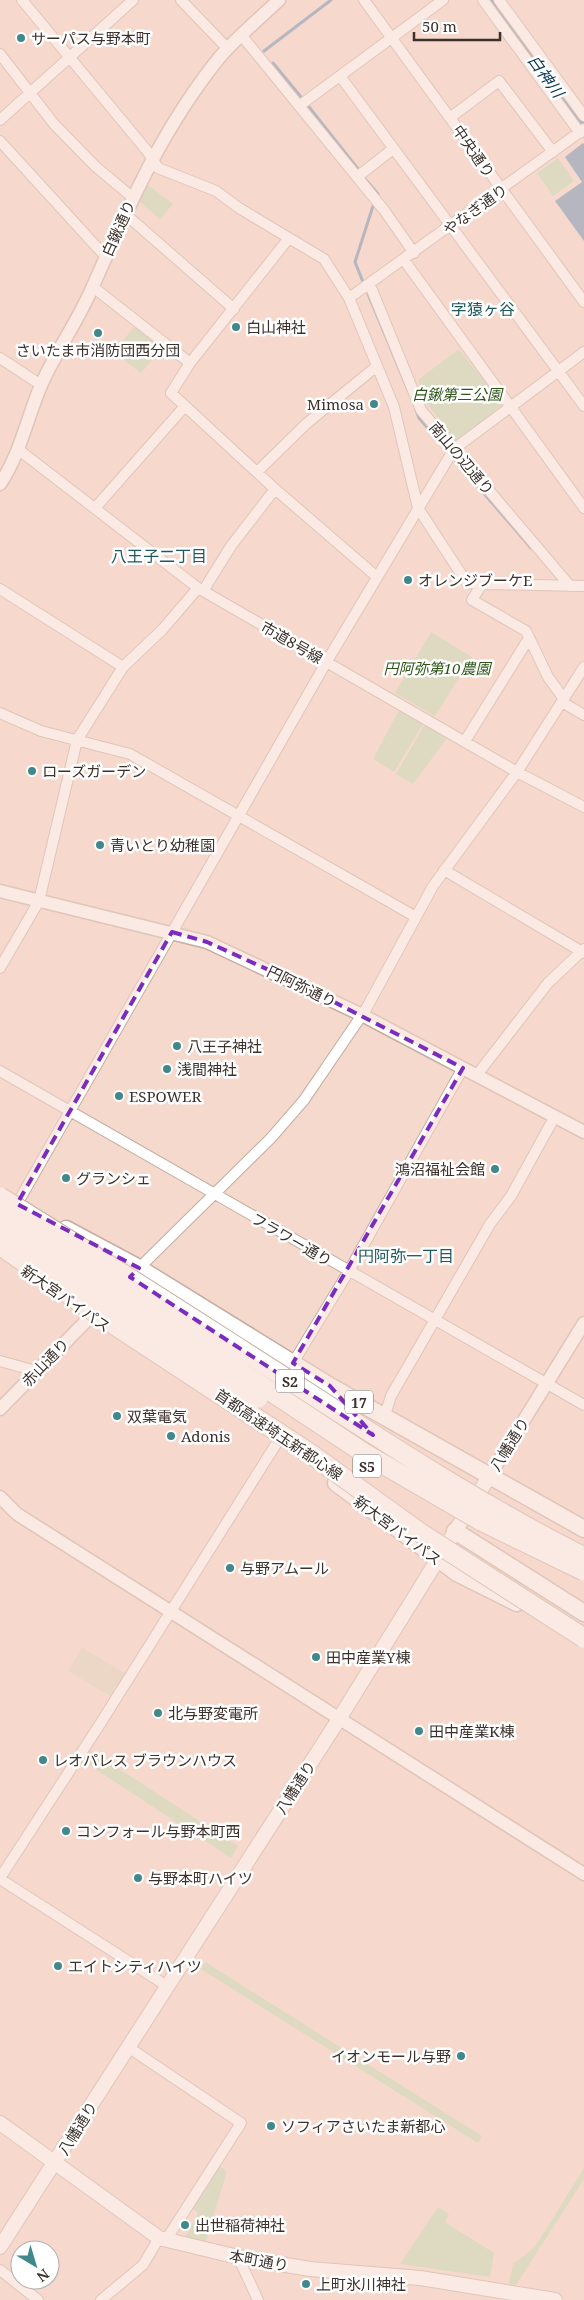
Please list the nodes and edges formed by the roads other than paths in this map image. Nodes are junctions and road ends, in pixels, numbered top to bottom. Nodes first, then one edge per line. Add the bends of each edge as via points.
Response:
1 (22, 0) edge
2 (133, 0) edge
3 (182, 0) edge
4 (279, 0) edge
5 (364, 0) edge
6 (443, 0) edge
7 (483, 0) edge
8 (499, 0) edge
9 (242, 36) junction
10 (392, 38) junction
11 (228, 49) junction
12 (0, 54) edge
13 (69, 58) junction
14 (340, 76) junction
15 (30, 94) junction
16 (299, 106) junction
17 (584, 116) edge
18 (450, 117) junction
19 (0, 120) edge
20 (581, 131) edge
21 (0, 142) edge
22 (393, 149) junction
23 (554, 152) junction
24 (152, 159) junction
25 (357, 177) junction
26 (502, 190) junction
27 (132, 197) junction
28 (124, 213) junction
29 (452, 226) junction
30 (289, 238) junction
31 (414, 253) junction
32 (105, 256) junction
33 (404, 260) junction
34 (370, 285) junction
35 (93, 287) junction
36 (349, 298) junction
37 (584, 302) edge
38 (234, 309) junction
39 (584, 352) edge
40 (0, 358) edge
41 (190, 364) junction
42 (377, 366) junction
43 (558, 371) junction
44 (41, 385) junction
45 (185, 406) junction
46 (584, 406) edge
47 (510, 407) junction
48 (454, 449) junction
49 (19, 450) junction
50 (257, 472) junction
51 (0, 484) edge
52 (275, 488) junction
53 (95, 508) junction
54 (418, 508) junction
55 (584, 508) edge
56 (377, 577) junction
57 (482, 584) junction
58 (570, 586) junction
59 (584, 586) edge
60 (0, 589) edge
61 (200, 589) junction
62 (530, 638) junction
63 (327, 662) junction
64 (123, 667) junction
65 (584, 667) edge
66 (562, 701) junction
67 (0, 714) edge
68 (584, 715) edge
69 (77, 740) junction
70 (465, 741) junction
71 (517, 772) junction
72 (584, 807) edge
73 (240, 815) junction
74 (444, 870) junction
75 (0, 891) edge
76 (39, 901) junction
77 (416, 917) junction
78 (172, 932) junction
79 (583, 951) edge
80 (0, 968) edge
81 (362, 1015) junction
82 (463, 1068) junction
83 (0, 1071) edge
84 (476, 1076) junction
85 (71, 1112) junction
86 (554, 1118) junction
87 (584, 1132) edge
88 (213, 1194) junction
89 (5, 1202) edge
90 (0, 1229) edge
91 (0, 1245) edge
92 (0, 1252) edge
93 (139, 1268) junction
94 (349, 1272) junction
95 (124, 1283) junction
96 (97, 1310) junction
97 (434, 1320) junction
98 (584, 1323) edge
99 (0, 1361) edge
100 (293, 1363) junction
101 (36, 1370) junction
102 (547, 1384) junction
103 (330, 1386) junction
104 (224, 1404) junction
105 (584, 1405) edge
106 (0, 1408) edge
107 (385, 1415) junction
108 (278, 1441) junction
109 (490, 1475) junction
110 (0, 1498) edge
111 (470, 1507) junction
112 (584, 1529) edge
113 (455, 1531) junction
114 (584, 1558) edge
115 (437, 1560) junction
116 (584, 1571) edge
117 (584, 1584) edge
118 (170, 1611) junction
119 (584, 1613) edge
120 (584, 1637) edge
121 (339, 1719) junction
122 (584, 1874) edge
123 (0, 1878) edge
124 (167, 1986) junction
125 (128, 2047) junction
126 (0, 2123) edge
127 (55, 2162) junction
128 (162, 2239) junction
129 (0, 2247) edge
130 (238, 2257) junction
131 (0, 2270) edge
132 (38, 2300) edge
133 (101, 2300) edge
134 (258, 2300) edge
135 (555, 2300) edge

1 - 13 street
2 - 13 street
3 - 11 street
4 - 9 street, 白鍬通り
5 - 10 street, 中央通り
6 - 10 street
7 - 20 street
8 - 17 street
9 - 11 street, 白鍬通り
9 - 16 street
10 - 14 street
10 - 18 street, 中央通り
11 - 24 street, 白鍬通り via 193,92
12 - 15 street
13 - 15 street
13 - 24 street
14 - 16 street
14 - 22 street
15 - 19 street
15 - 27 street via 54,124
16 - 25 street
18 - 23 street via 499,81
18 - 26 street, 中央通り
20 - 23 street, やなぎ通り
21 - 32 street
22 - 25 street
22 - 29 street
23 - 26 street, やなぎ通り
24 - 27 street, 白鍬通り
24 - 30 street via 158,168 216,191
25 - 31 street
26 - 29 street, やなぎ通り
26 - 37 street, 中央通り
27 - 28 street, 白鍬通り
28 - 32 street, 白鍬通り
28 - 38 street
29 - 31 street, やなぎ通り
29 - 43 street
30 - 36 street via 324,259
30 - 38 street
31 - 33 street, やなぎ通り
32 - 35 street, 白鍬通り
33 - 34 street, やなぎ通り
33 - 47 street
34 - 36 street, やなぎ通り
34 - 48 street, 南山の辺通り via 421,410
35 - 41 street
35 - 44 street, 白鍬通り
36 - 42 street
38 - 41 street
39 - 43 street
40 - 44 street
41 - 45 street via 171,393
42 - 50 street via 306,424
42 - 54 street via 394,407
43 - 46 street
43 - 47 street
44 - 49 street, 白鍬通り
45 - 50 street
45 - 53 street
47 - 48 street
47 - 55 street
48 - 54 street
48 - 58 street, 南山の辺通り
49 - 51 street, 白鍬通り
49 - 53 street, 市道8号線
50 - 52 street
52 - 56 street
52 - 61 street
53 - 61 street, 市道8号線
54 - 56 street
54 - 57 street via 467,583
56 - 63 street
57 - 58 street
57 - 62 street via 472,600 526,631
58 - 59 street
60 - 64 street
61 - 63 street, 市道8号線
61 - 64 street
62 - 66 street
62 - 70 street
63 - 70 street, 市道8号線
63 - 73 street
64 - 69 street
65 - 66 street
66 - 68 street
66 - 71 street
67 - 69 street via 41,732
69 - 73 street via 130,754
69 - 76 street
70 - 71 street, 市道8号線
71 - 72 street, 市道8号線
71 - 74 street
73 - 77 street
73 - 78 street
74 - 77 street
74 - 79 street
75 - 76 street, 円阿弥通り
76 - 78 street, 円阿弥通り
76 - 80 street
77 - 81 street
78 - 81 street, 円阿弥通り via 207,942
78 - 85 street
79 - 84 street via 548,983
81 - 82 street, 円阿弥通り
81 - 88 street via 304,1100 271,1138
82 - 84 street, 円阿弥通り
82 - 94 street
83 - 85 street, フラワー通り
84 - 86 street, 円阿弥通り
85 - 88 street, フラワー通り
85 - 89 street
86 - 87 street, 円阿弥通り
86 - 97 street via 511,1196 490,1224
88 - 93 street
88 - 94 street, フラワー通り
89 - 93 highway, 17
89 - 96 highway via 32,1220 91,1296
89 - 114 highway, S2, bridge via 131,1277 388,1445 488,1506
89 - 116 highway, bridge via 364,1453 481,1521
90 - 117 highway, S5, bridge via 158,1336 396,1484 477,1530
91 - 120 highway, 首都高速埼玉新都心線, bridge via 311,1454 427,1537
92 - 96 highway, 新大宮バイパス
93 - 95 street
93 - 100 highway, 17
94 - 97 street, フラワー通り
94 - 100 street
95 - 96 street
95 - 104 highway via 157,1308 192,1345
96 - 101 street, 赤山通り
96 - 104 highway, 新大宮バイパス
97 - 102 street, フラワー通り
97 - 107 street via 391,1396
98 - 102 street, 八幡通り
99 - 101 street
100 - 103 highway, 17
101 - 106 street, 赤山通り
102 - 105 street, フラワー通り
102 - 109 street, 八幡通り
103 - 107 highway, 17
103 - 111 highway via 386,1449
104 - 108 highway, 新大宮バイパス
107 - 109 highway, 17
108 - 115 highway, 新大宮バイパス
108 - 118 street
109 - 111 main road, 八幡通り
109 - 112 highway, 17
110 - 118 street via 18,1514
111 - 113 main road, 八幡通り
113 - 115 main road, 八幡通り
113 - 119 highway
115 - 120 highway, 新大宮バイパス
115 - 121 main road, 八幡通り
118 - 121 street
118 - 123 street
121 - 122 street
121 - 124 main road, 八幡通り
123 - 124 street
124 - 125 main road, 八幡通り
125 - 127 main road, 八幡通り
125 - 128 street via 241,2123
126 - 127 main road, 本町通り
127 - 128 main road, 本町通り
127 - 129 main road, 八幡通り
128 - 130 main road, 本町通り
128 - 133 street via 144,2264
130 - 134 street
130 - 135 main road, 本町通り via 310,2268 420,2278
131 - 132 street

